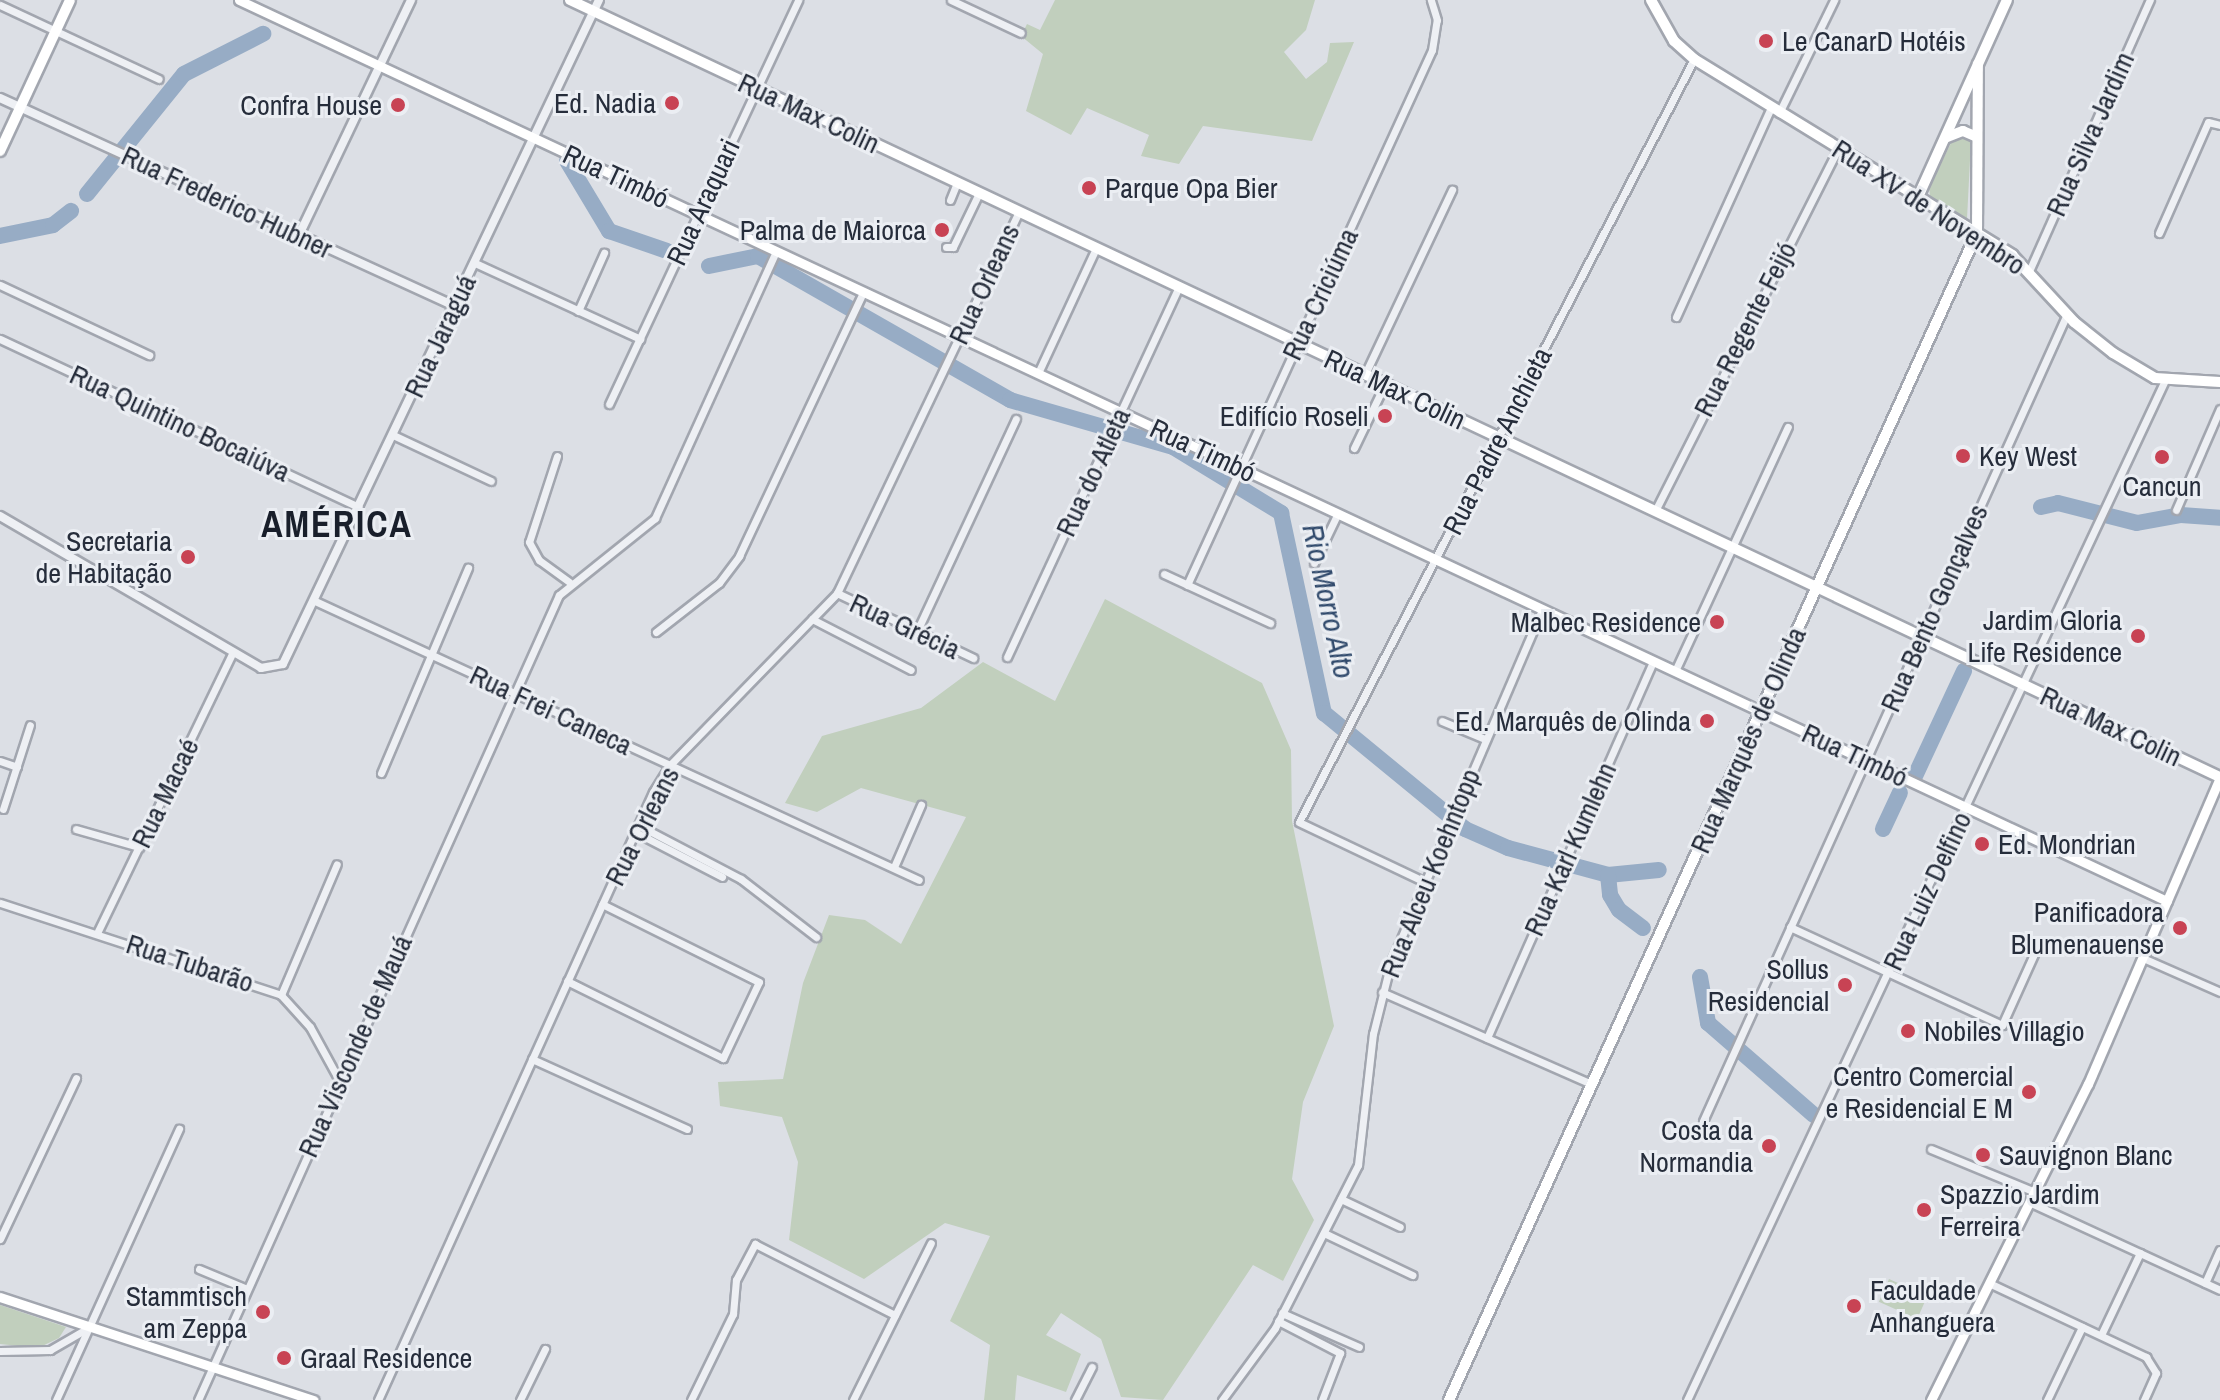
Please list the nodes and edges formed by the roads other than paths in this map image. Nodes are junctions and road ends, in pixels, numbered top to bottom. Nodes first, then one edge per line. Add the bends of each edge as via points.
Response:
1 (70, 0) edge
2 (239, 0) edge
3 (411, 0) edge
4 (570, 0) edge
5 (599, 0) edge
6 (798, 0) edge
7 (951, 0) edge
8 (1431, 0) edge
9 (1834, 0) edge
10 (2007, 0) edge
11 (2150, 0) edge
12 (1655, 2) edge
13 (0, 5) edge
14 (594, 11) junction
15 (55, 31) junction
16 (1021, 33) dead end
17 (1694, 59) junction
18 (1978, 64) junction
19 (380, 66) junction
20 (159, 79) dead end
21 (757, 88) junction
22 (0, 98) edge
23 (20, 107) junction
24 (1775, 110) junction
25 (2220, 125) edge
26 (1977, 137) junction
27 (534, 138) junction
28 (1944, 140) junction
29 (1838, 149) junction
30 (0, 151) edge
31 (957, 183) junction
32 (1452, 190) dead end
33 (979, 193) junction
34 (1918, 197) junction
35 (950, 200) dead end
36 (1019, 211) junction
37 (698, 215) junction
38 (1977, 233) junction
39 (2159, 233) dead end
40 (299, 235) junction
41 (946, 247) dead end
42 (1096, 248) junction
43 (604, 253) dead end
44 (774, 254) junction
45 (475, 263) junction
46 (2030, 269) junction
47 (0, 285) edge
48 (1179, 287) junction
49 (863, 292) junction
50 (454, 306) junction
51 (578, 311) junction
52 (2067, 314) junction
53 (1676, 317) dead end
54 (959, 337) junction
55 (0, 339) edge
56 (640, 339) junction
57 (1298, 343) junction
58 (149, 355) dead end
59 (1038, 373) junction
60 (1365, 374) junction
61 (2165, 380) junction
62 (2220, 382) edge
63 (1385, 384) junction
64 (609, 404) dead end
65 (2220, 409) edge
66 (1120, 415) junction
67 (1016, 419) dead end
68 (1788, 427) dead end
69 (393, 435) junction
70 (1498, 437) junction
71 (1354, 448) dead end
72 (557, 456) dead end
73 (1238, 472) junction
74 (491, 481) dead end
75 (359, 507) junction
76 (2176, 510) dead end
77 (1655, 511) junction
78 (1338, 513) junction
79 (0, 516) edge
80 (1732, 547) junction
81 (1435, 559) junction
82 (1314, 563) dead end
83 (468, 568) dead end
84 (1164, 574) dead end
85 (569, 582) junction
86 (1187, 585) junction
87 (1816, 587) junction
88 (837, 593) junction
89 (315, 601) junction
90 (1542, 609) junction
91 (812, 619) junction
92 (1270, 623) dead end
93 (917, 631) junction
94 (656, 632) dead end
95 (1921, 637) junction
96 (233, 652) junction
97 (431, 655) junction
98 (1007, 657) dead end
99 (973, 658) dead end
100 (1653, 661) junction
101 (911, 670) dead end
102 (1675, 671) junction
103 (2024, 685) junction
104 (514, 693) junction
105 (1761, 711) junction
106 (1442, 721) dead end
107 (30, 725) dead end
108 (1485, 739) junction
109 (1866, 760) junction
110 (0, 761) edge
111 (670, 765) junction
112 (17, 767) junction
113 (381, 773) dead end
114 (2220, 778) edge
115 (921, 805) dead end
116 (1967, 807) junction
117 (3, 809) dead end
118 (636, 828) junction
119 (76, 829) dead end
120 (139, 847) junction
121 (337, 864) dead end
122 (894, 867) junction
123 (722, 877) dead end
124 (919, 880) dead end
125 (1423, 881) junction
126 (2167, 901) junction
127 (0, 903) edge
128 (602, 904) junction
129 (1790, 927) junction
130 (97, 933) junction
131 (816, 937) dead end
132 (2039, 943) dead end
133 (2143, 958) junction
134 (1889, 973) junction
135 (567, 981) junction
136 (1382, 992) junction
137 (2220, 992) edge
138 (281, 995) junction
139 (1487, 1038) junction
140 (532, 1059) junction
141 (76, 1078) dead end
142 (339, 1080) junction
143 (1592, 1084) junction
144 (1703, 1121) dead end
145 (179, 1129) dead end
146 (687, 1129) dead end
147 (1931, 1149) dead end
148 (2035, 1192) junction
149 (1341, 1199) junction
150 (2029, 1202) junction
151 (1400, 1227) dead end
152 (1324, 1233) junction
153 (0, 1239) edge
154 (931, 1243) dead end
155 (2220, 1250) edge
156 (2140, 1253) junction
157 (199, 1269) dead end
158 (1412, 1275) dead end
159 (1989, 1283) junction
160 (2205, 1283) junction
161 (247, 1289) junction
162 (2220, 1290) edge
163 (0, 1297) edge
164 (895, 1315) junction
165 (1280, 1317) junction
166 (90, 1327) junction
167 (2082, 1327) junction
168 (2101, 1335) junction
169 (1359, 1347) dead end
170 (545, 1349) dead end
171 (0, 1351) edge
172 (212, 1367) junction
173 (1092, 1367) dead end
174 (56, 1400) edge
175 (198, 1400) edge
176 (314, 1400) edge
177 (378, 1400) edge
178 (520, 1400) edge
179 (691, 1400) edge
180 (853, 1400) edge
181 (1075, 1400) edge
182 (1222, 1400) edge
183 (1322, 1400) edge
184 (1449, 1400) edge
185 (1687, 1400) edge
186 (1931, 1400) edge
187 (2047, 1400) edge
188 (2144, 1400) edge

1 - 15 main road
2 - 19 main road, Rua Timbó
3 - 19 street
4 - 14 main road, Rua Max Colin
5 - 14 street, Rua Jaraguá
6 - 21 street, Rua Araquari
7 - 16 street
8 - 57 street, Rua Criciúma via 1437,20 1432,50
9 - 24 street
10 - 18 main road
11 - 46 street, Rua Silva Jardim
12 - 17 main road, Rua XV de Novembro via 1674,41
13 - 15 street
14 - 21 main road, Rua Max Colin
14 - 27 street, Rua Jaraguá
15 - 20 street
15 - 23 main road
17 - 24 main road, Rua XV de Novembro
17 - 70 street, Rua Padre Anchieta
18 - 26 main road, Rua Marquês de Olinda
18 - 28 main road
19 - 27 main road, Rua Timbó
19 - 40 street
21 - 31 main road, Rua Max Colin
21 - 37 street, Rua Araquari
22 - 23 street, Rua Frederico Hubner
23 - 30 main road
23 - 40 street, Rua Frederico Hubner
24 - 29 main road, Rua XV de Novembro
24 - 53 street
25 - 39 street via 2208,122
26 - 28 main road via 1956,131
26 - 38 main road, Rua Marquês de Olinda
27 - 37 main road, Rua Timbó
27 - 45 street, Rua Jaraguá
28 - 34 main road
29 - 34 main road, Rua XV de Novembro
29 - 77 street, Rua Regente Feijó
31 - 33 main road, Rua Max Colin
31 - 35 street
32 - 60 street
33 - 36 main road, Rua Max Colin
33 - 41 street via 953,247
34 - 38 main road, Rua XV de Novembro
36 - 42 main road, Rua Max Colin
36 - 54 street, Rua Orleans
37 - 44 main road, Rua Timbó
37 - 56 street, Rua Araquari
38 - 46 main road, Rua XV de Novembro
38 - 87 main road, Rua Marquês de Olinda
40 - 50 street, Rua Frederico Hubner
42 - 48 main road, Rua Max Colin
42 - 59 street
43 - 51 street
44 - 49 main road, Rua Timbó
44 - 85 street via 655,518
45 - 50 street, Rua Jaraguá
45 - 51 street
46 - 52 main road, Rua XV de Novembro
47 - 58 street
48 - 57 main road, Rua Max Colin
48 - 66 street, Rua do Atleta
49 - 54 main road, Rua Timbó
49 - 94 street via 739,556 719,583
50 - 69 street, Rua Jaraguá
51 - 56 street
52 - 61 main road, Rua XV de Novembro via 2119,358
52 - 95 street, Rua Bento Gonçalves
54 - 59 main road, Rua Timbó
54 - 88 street, Rua Orleans
55 - 75 street, Rua Quintino Bocaiúva
56 - 64 street, Rua Araquari
57 - 60 main road, Rua Max Colin
57 - 73 street, Rua Criciúma
59 - 66 main road, Rua Timbó
60 - 63 main road, Rua Max Colin
61 - 62 main road, Rua XV de Novembro
61 - 103 street, Rua Luiz Delfino
63 - 70 main road, Rua Max Colin
63 - 71 street
65 - 76 street
66 - 73 main road, Rua Timbó
66 - 98 street, Rua do Atleta
67 - 93 street
68 - 80 street
69 - 74 street
69 - 75 street, Rua Jaraguá
70 - 77 main road, Rua Max Colin
70 - 81 street, Rua Padre Anchieta
72 - 85 street via 529,542 539,560
73 - 78 main road, Rua Timbó
73 - 86 street, Rua Criciúma
75 - 89 street, Rua Jaraguá
77 - 80 main road, Rua Max Colin
78 - 81 main road, Rua Timbó
78 - 82 street
79 - 96 street
80 - 87 main road, Rua Max Colin
80 - 102 street
81 - 90 main road, Rua Timbó
81 - 125 street, Rua Padre Anchieta via 1299,822
83 - 97 street
84 - 86 street
85 - 104 street, Rua Visconde de Mauá
86 - 92 street
87 - 95 main road, Rua Max Colin
87 - 105 main road, Rua Marquês de Olinda
88 - 91 street, Rua Orleans
88 - 93 street, Rua Grécia
89 - 96 street, Rua Jaraguá via 288,657 277,668 261,668
89 - 97 street, Rua Frei Caneca
90 - 100 main road, Rua Timbó
90 - 108 street, Rua Alceu Koehntopp
91 - 101 street
91 - 111 street, Rua Orleans
93 - 99 street, Rua Grécia
95 - 103 main road, Rua Max Colin
95 - 109 street, Rua Bento Gonçalves
96 - 120 street, Rua Macaé
97 - 104 street, Rua Frei Caneca
97 - 113 street
100 - 102 main road, Rua Timbó
100 - 139 street, Rua Karl Kumlehn
102 - 105 main road, Rua Timbó
103 - 114 main road, Rua Max Colin
103 - 116 street, Rua Luiz Delfino
104 - 111 street, Rua Frei Caneca
104 - 142 street, Rua Visconde de Mauá
105 - 109 main road, Rua Timbó
105 - 143 main road, Rua Marquês de Olinda
106 - 108 street
107 - 112 street
108 - 125 street, Rua Alceu Koehntopp
109 - 116 main road, Rua Timbó
109 - 129 street, Rua Bento Gonçalves
110 - 112 street
111 - 118 street, Rua Orleans
111 - 122 street, Rua Frei Caneca
112 - 117 street
114 - 126 main road
115 - 122 street
116 - 126 main road, Rua Timbó
116 - 134 street, Rua Luiz Delfino
118 - 123 street
118 - 128 street, Rua Orleans
118 - 131 street via 741,879
119 - 120 street
120 - 130 street, Rua Macaé
121 - 138 street
122 - 124 street, Rua Frei Caneca
125 - 136 street, Rua Alceu Koehntopp
126 - 133 main road
127 - 130 street, Rua Tubarão
128 - 135 street, Rua Orleans
128 - 135 street via 759,982 723,1058
129 - 134 street
129 - 144 street, Rua Bento Gonçalves
130 - 138 street, Rua Tubarão
132 - 134 street via 2002,1025
133 - 137 street
133 - 148 main road
134 - 185 street, Rua Luiz Delfino
135 - 140 street, Rua Orleans
136 - 139 street
136 - 149 street, Rua Alceu Koehntopp via 1368,1067 1363,1153
138 - 142 street, Rua Tubarão via 310,1027
139 - 143 street
140 - 146 street
140 - 177 street, Rua Orleans
141 - 153 street
142 - 161 street, Rua Visconde de Mauá
143 - 184 main road, Rua Marquês de Olinda
145 - 166 street
147 - 148 street
148 - 150 main road
149 - 151 street
149 - 152 street, Rua Alceu Koehntopp
150 - 156 street
150 - 159 main road
152 - 158 street
152 - 165 street, Rua Alceu Koehntopp
154 - 164 street
155 - 160 street
156 - 160 street
156 - 168 street
157 - 161 street
159 - 167 street
159 - 186 main road
160 - 162 street
161 - 172 street, Rua Visconde de Mauá
163 - 166 main road
164 - 179 street via 755,1244 736,1280 733,1314
164 - 180 street
165 - 169 street
165 - 182 street, Rua Alceu Koehntopp
165 - 183 street via 1340,1353
166 - 171 street via 50,1350
166 - 172 main road
166 - 174 street
167 - 168 street
167 - 187 street
168 - 188 street via 2154,1366
170 - 178 street
172 - 175 street, Rua Visconde de Mauá
172 - 176 main road
173 - 181 street

